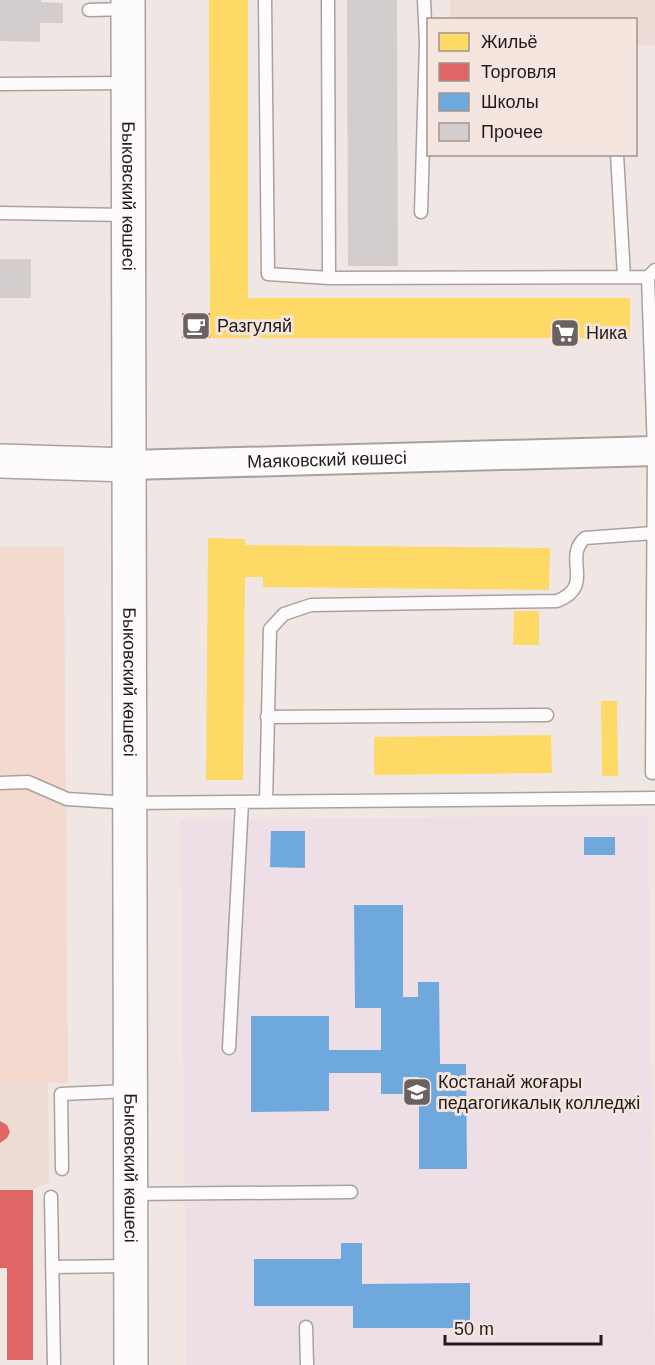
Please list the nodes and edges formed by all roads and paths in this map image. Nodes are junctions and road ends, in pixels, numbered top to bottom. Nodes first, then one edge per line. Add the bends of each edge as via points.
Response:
1 (265, 0) edge
2 (328, 0) edge
3 (424, 0) edge
4 (128, 5) edge
5 (89, 10) dead end
6 (427, 46) edge
7 (128, 83) junction
8 (0, 84) edge
9 (617, 156) edge
10 (421, 212) dead end
11 (0, 213) edge
12 (128, 215) junction
13 (651, 273) edge
14 (624, 277) junction
15 (328, 278) junction
16 (653, 398) edge
17 (654, 451) edge
18 (0, 461) edge
19 (129, 465) junction
20 (653, 533) junction
21 (547, 715) dead end
22 (267, 717) junction
23 (652, 773) dead end
24 (0, 783) edge
25 (655, 798) edge
26 (242, 802) junction
27 (266, 802) junction
28 (130, 803) junction
29 (229, 1048) dead end
30 (130, 1091) junction
31 (62, 1169) dead end
32 (351, 1192) dead end
33 (130, 1194) junction
34 (51, 1197) dead end
35 (130, 1266) junction
36 (52, 1267) junction
37 (306, 1327) dead end
38 (54, 1365) edge
39 (131, 1365) edge
40 (307, 1365) edge

1 - 15 lane via 268,274
2 - 15 lane
3 - 6 lane
4 - 5 lane
4 - 7 main road, Быковский көшесі
6 - 10 lane
7 - 8 lane
7 - 12 main road, Быковский көшесі
9 - 14 lane
11 - 12 lane
12 - 19 main road, Быковский көшесі
13 - 14 lane
13 - 16 lane
14 - 15 lane
16 - 17 lane
17 - 19 street, Маяковский көшесі
17 - 20 lane
18 - 19 main road, Маяковский көшесі
19 - 28 main road, Быковский көшесі
20 - 22 lane via 585,538 579,543 576,556 577,587 557,601 311,605 284,614 270,629
20 - 23 lane
21 - 22 lane
22 - 27 lane
24 - 28 lane via 27,782 66,799
25 - 27 lane
26 - 27 lane
26 - 28 lane
26 - 29 lane
28 - 30 main road, Быковский көшесі
30 - 31 lane via 61,1094
30 - 33 main road, Быковский көшесі
32 - 33 lane
33 - 35 main road, Быковский көшесі
34 - 36 lane
35 - 36 lane
35 - 39 main road, Быковский көшесі
36 - 38 lane
37 - 40 lane

